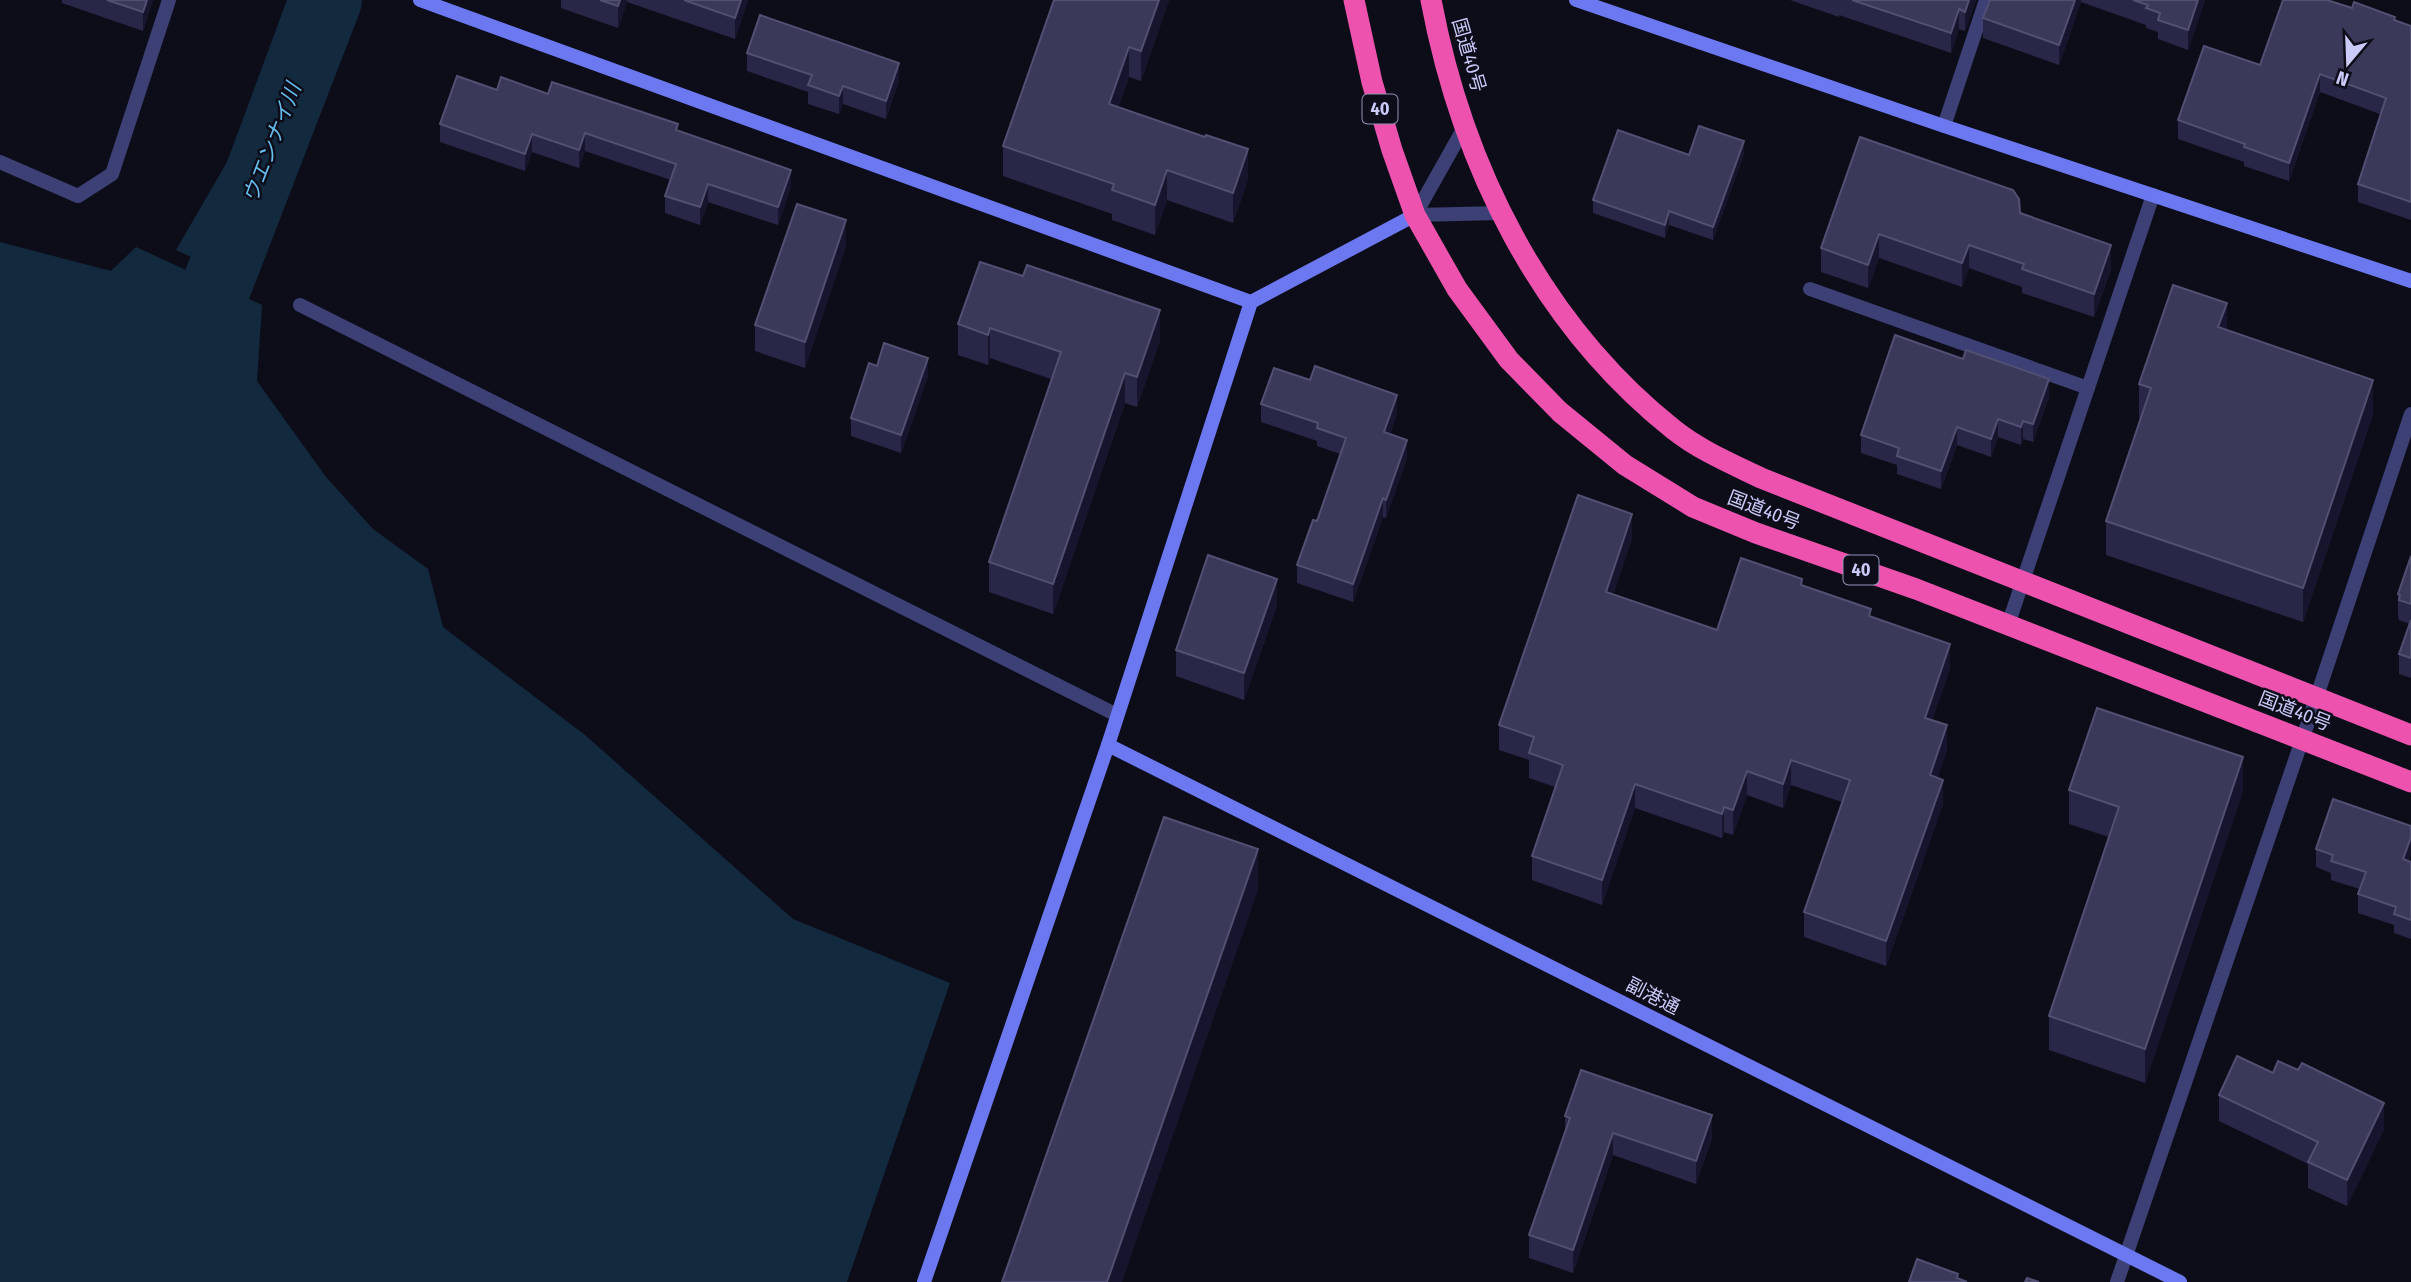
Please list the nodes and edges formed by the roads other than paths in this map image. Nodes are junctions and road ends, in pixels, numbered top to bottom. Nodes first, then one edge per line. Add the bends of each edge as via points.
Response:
1 (169, 0) edge
2 (1353, 0) edge
3 (1431, 0) edge
4 (1576, 0) edge
5 (1986, 0) edge
6 (422, 1) edge
7 (1465, 126) junction
8 (1944, 126) junction
9 (0, 162) edge
10 (2153, 195) junction
11 (1500, 213) junction
12 (1416, 215) junction
13 (2411, 281) edge
14 (1810, 289) dead end
15 (1251, 302) junction
16 (300, 305) dead end
17 (2088, 387) junction
18 (2411, 414) edge
19 (2024, 582) junction
20 (2008, 625) junction
21 (2317, 696) junction
22 (1117, 715) junction
23 (2411, 735) edge
24 (2302, 738) junction
25 (1108, 745) junction
26 (2411, 782) edge
27 (2126, 1254) junction
28 (924, 1282) edge
29 (2117, 1282) edge
30 (2180, 1282) edge

1 - 9 street via 112,174 78,196
2 - 12 highway, 国道40号 / 40 via 1375,93
3 - 7 highway, 国道40号
4 - 8 street
5 - 8 street
6 - 15 street
7 - 11 highway, 国道40号
7 - 12 street
8 - 10 street
10 - 13 street
10 - 17 street
11 - 12 street
11 - 19 highway, 国道40号 via 1576,332 1675,431 1761,478
12 - 15 street
12 - 20 highway, 国道40号 / 40 via 1457,289 1509,360 1560,412 1625,464 1693,507
14 - 17 street
15 - 22 street
16 - 22 street
17 - 19 street
18 - 21 street
19 - 20 street
19 - 21 highway, 国道40号
20 - 24 highway, 国道40号 / 40
21 - 23 highway, 国道40号
21 - 24 street
22 - 25 street
24 - 26 highway, 国道40号 / 40
24 - 27 street
25 - 27 street, 副港通
25 - 28 street
27 - 29 street
27 - 30 street, 副港通

